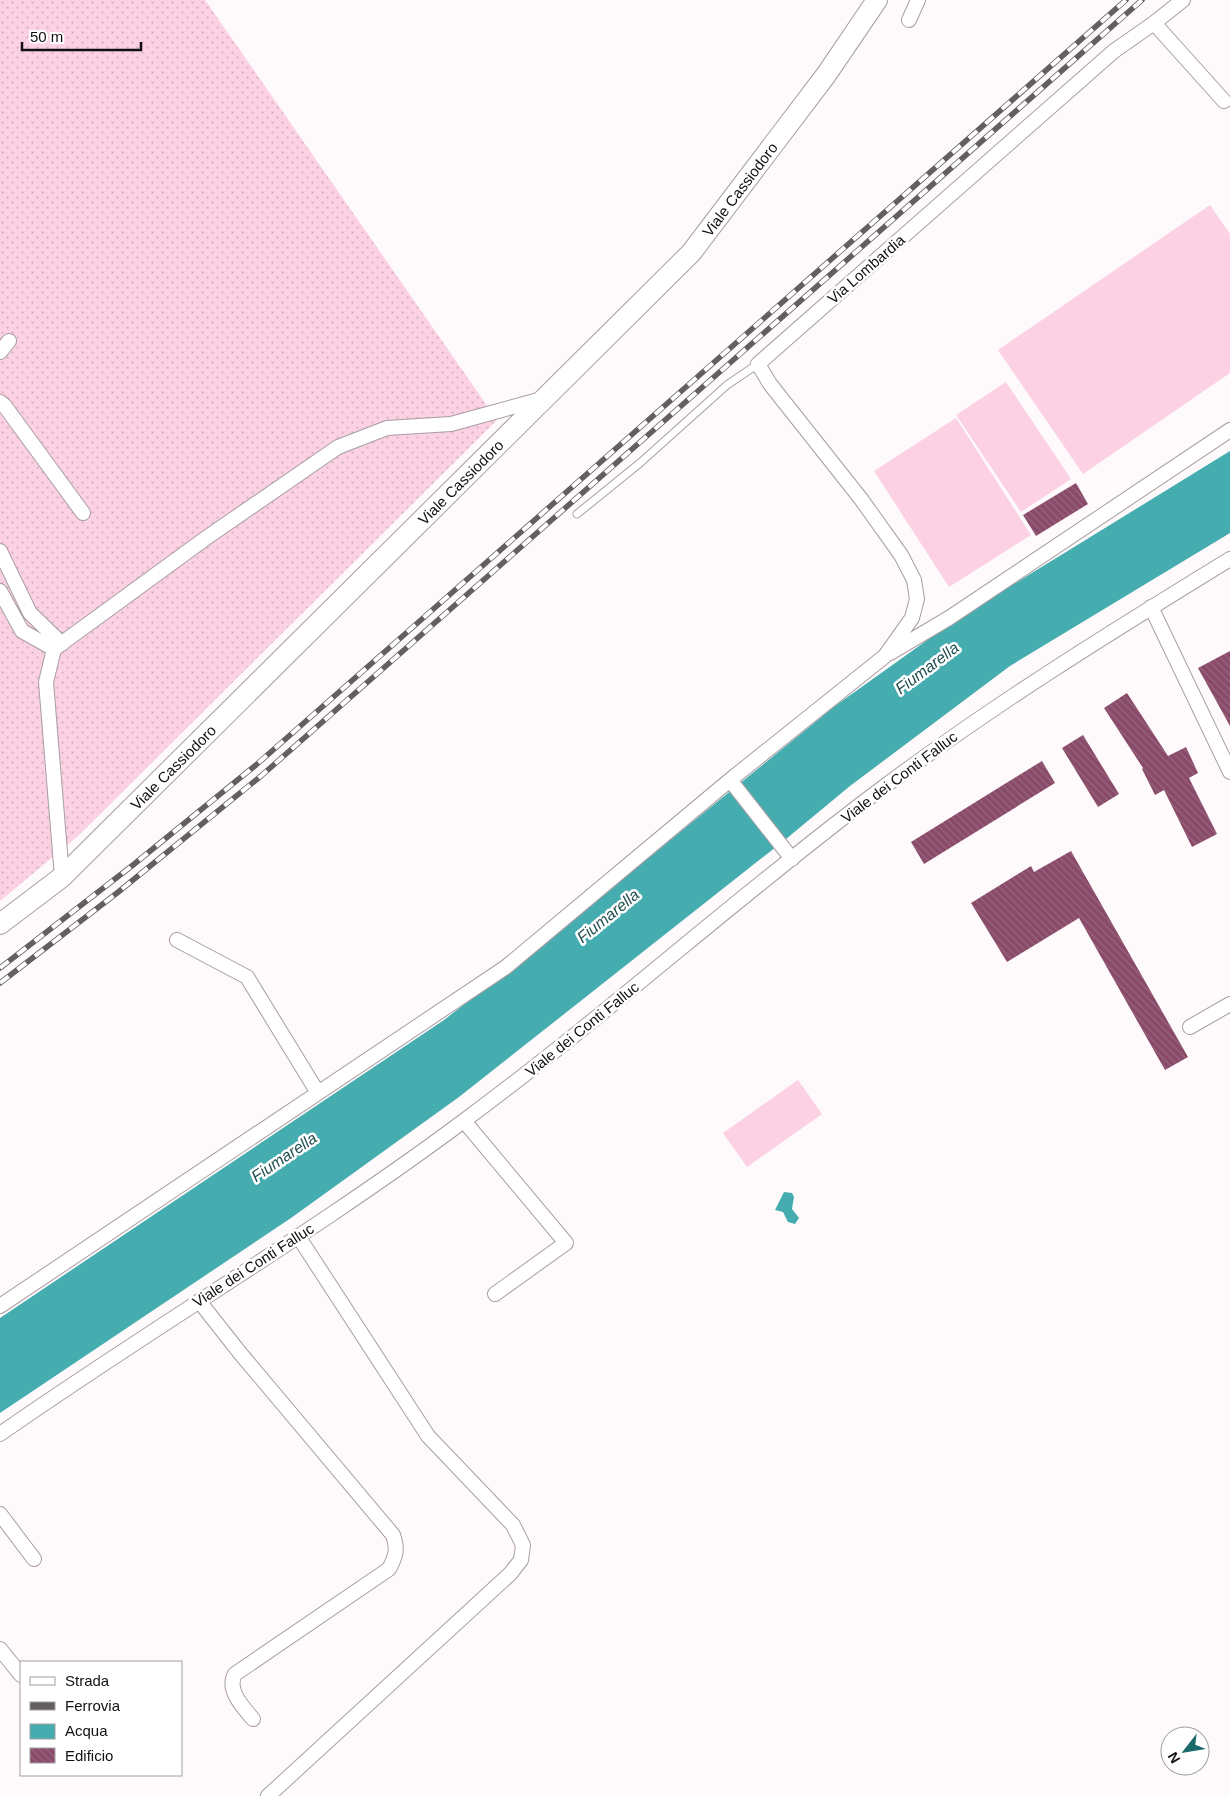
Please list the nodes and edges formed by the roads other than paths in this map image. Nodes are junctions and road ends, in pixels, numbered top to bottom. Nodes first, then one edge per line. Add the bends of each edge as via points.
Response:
1 (877, 0) edge
2 (918, 0) edge
3 (1183, 0) edge
4 (909, 20) dead end
5 (1154, 23) junction
6 (1224, 101) dead end
7 (10, 341) dead end
8 (0, 352) edge
9 (758, 364) junction
10 (547, 398) junction
11 (0, 402) edge
12 (1230, 430) edge
13 (83, 512) dead end
14 (577, 514) dead end
15 (0, 551) edge
16 (1230, 559) edge
17 (0, 591) edge
18 (1151, 607) junction
19 (58, 646) junction
20 (885, 656) junction
21 (1230, 772) edge
22 (733, 783) junction
23 (792, 859) junction
24 (62, 877) junction
25 (0, 924) edge
26 (177, 940) dead end
27 (1230, 1004) edge
28 (1190, 1027) dead end
29 (318, 1093) junction
30 (464, 1121) junction
31 (298, 1236) junction
32 (495, 1294) dead end
33 (199, 1301) junction
34 (0, 1306) edge
35 (0, 1434) edge
36 (0, 1514) edge
37 (34, 1558) dead end
38 (0, 1649) edge
39 (20, 1674) edge
40 (253, 1720) dead end
41 (268, 1796) edge

1 - 10 main road, Viale Cassiodoro via 826,75 707,234
2 - 4 street
3 - 5 street, Via Lombardia
5 - 6 street
5 - 9 street, Via Lombardia via 1114,51
7 - 8 street
9 - 14 lane, Via Lombardia via 727,385
9 - 20 street via 770,384 861,499 901,555 914,580 917,599 912,618
10 - 19 street via 451,424 387,428 338,447
10 - 24 main road, Viale Cassiodoro
11 - 13 street
12 - 20 street via 949,618
15 - 19 street via 30,613
16 - 18 street, Viale dei Conti Falluc
17 - 19 street via 22,631
18 - 21 street
18 - 23 street, Viale dei Conti Falluc via 976,720
19 - 24 street via 46,682
20 - 22 street
22 - 23 street
22 - 29 street via 506,967
23 - 30 street, Viale dei Conti Falluc
24 - 25 main road, Viale Cassiodoro
26 - 29 street via 247,977
27 - 28 street
29 - 34 street
30 - 31 street, Viale dei Conti Falluc
30 - 32 street via 566,1243
31 - 33 street, Viale dei Conti Falluc
31 - 41 street via 428,1436 513,1525 523,1544 522,1560 510,1574
33 - 35 street, Viale dei Conti Falluc
33 - 40 street via 393,1535 397,1546 396,1557 389,1569 235,1674 233,1691
36 - 37 street
38 - 39 street

